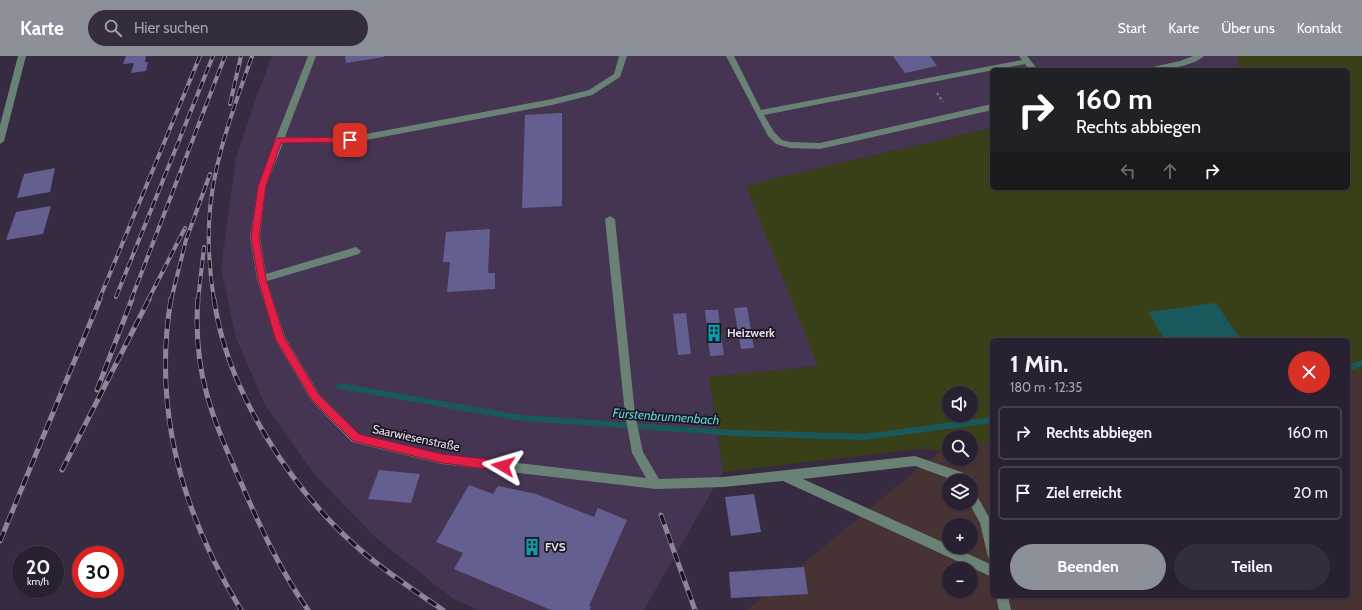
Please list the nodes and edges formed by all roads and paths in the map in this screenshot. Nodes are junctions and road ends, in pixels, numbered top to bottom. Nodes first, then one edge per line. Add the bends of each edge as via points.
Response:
1 (22, 56) edge
2 (312, 56) edge
3 (623, 56) edge
4 (730, 56) edge
5 (1174, 56) edge
6 (1200, 56) edge
7 (1025, 59) edge
8 (1182, 63) junction
9 (1032, 68) edge
10 (1160, 68) edge
11 (990, 107) edge
12 (758, 113) junction
13 (278, 140) junction
14 (0, 141) edge
15 (610, 219) dead end
16 (356, 251) dead end
17 (262, 279) junction
18 (954, 474) edge
19 (784, 476) junction
20 (656, 484) junction
21 (978, 508) edge
22 (990, 544) edge
23 (990, 570) edge
24 (1002, 598) edge
25 (1005, 610) edge

1 - 14 street
2 - 13 street, Saarwiesenstraße
3 - 13 street via 617,76 592,92 552,102 350,140
4 - 12 street
5 - 8 street
6 - 8 street
7 - 9 street
7 - 12 street
8 - 10 street
11 - 12 street via 820,146 779,142
13 - 17 street, Saarwiesenstraße via 262,186 255,237
15 - 20 street via 630,414 638,453
16 - 17 street
17 - 20 street, Saarwiesenstraße via 280,338 303,378 315,397 356,438 442,459
18 - 19 street, Saarwiesenstraße via 915,461
19 - 20 street, Saarwiesenstraße via 723,482
19 - 23 street
21 - 22 street via 985,521
24 - 25 street

